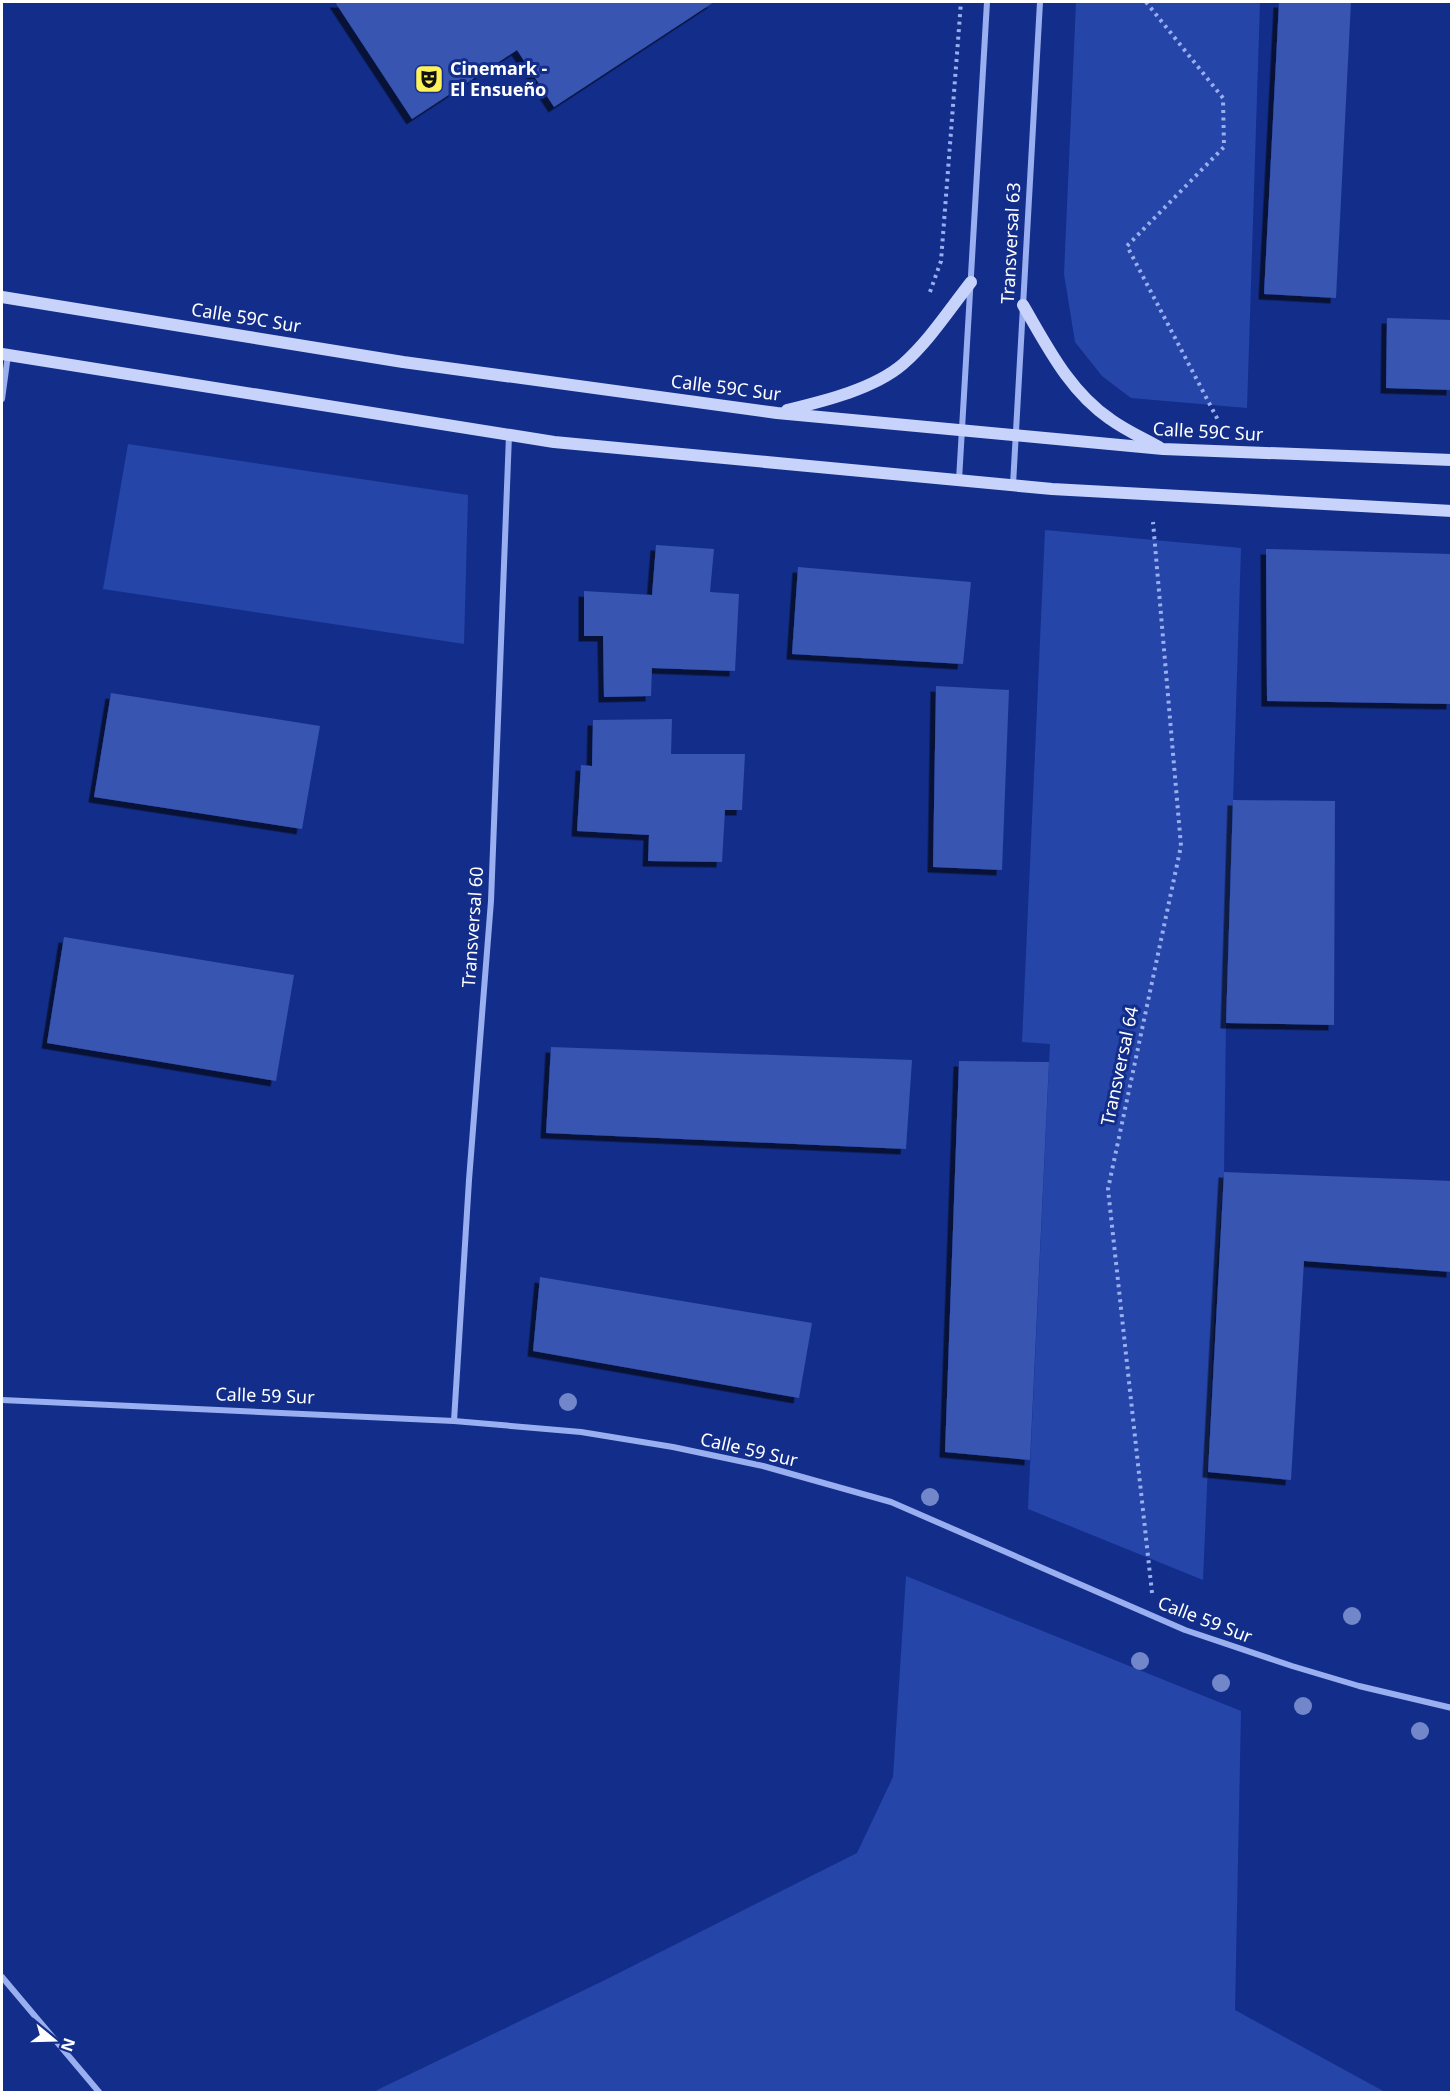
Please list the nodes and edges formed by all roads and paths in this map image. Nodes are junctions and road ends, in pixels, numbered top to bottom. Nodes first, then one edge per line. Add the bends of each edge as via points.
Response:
1 (961, 2) edge
2 (987, 2) edge
3 (1040, 2) edge
4 (1146, 2) edge
5 (971, 282) junction
6 (930, 293) dead end
7 (2, 297) edge
8 (1023, 304) junction
9 (5, 355) edge
10 (2, 399) edge
11 (777, 413) junction
12 (1219, 422) dead end
13 (962, 430) junction
14 (509, 435) junction
15 (1016, 436) junction
16 (1163, 449) junction
17 (1452, 460) edge
18 (959, 480) junction
19 (1014, 485) junction
20 (1452, 511) edge
21 (1153, 522) dead end
22 (2, 1400) edge
23 (454, 1421) junction
24 (1155, 1618) junction
25 (1452, 1708) edge
26 (2, 1977) edge
27 (99, 2092) edge

1 - 6 path via 941,261
2 - 5 street, Transversal 63
3 - 8 street, Transversal 63
4 - 12 path via 1223,98 1224,147 1127,246
5 - 11 street via 901,366 864,387
5 - 13 street, Transversal 63
7 - 11 street, Calle 59C Sur via 403,362
8 - 15 street, Transversal 63
8 - 16 street via 1061,370 1086,400 1111,420
9 - 10 street
9 - 14 street
11 - 13 street, Calle 59C Sur
13 - 15 street, Calle 59C Sur
13 - 18 street, Transversal 63
14 - 18 street
14 - 23 street, Transversal 60 via 491,901
15 - 16 street, Calle 59C Sur
15 - 19 street, Transversal 63
16 - 17 street, Calle 59C Sur
18 - 19 street
19 - 20 street via 1107,494
21 - 24 path, Transversal 64 via 1181,846 1107,1189
22 - 23 street, Calle 59 Sur
23 - 24 street, Calle 59 Sur via 580,1431 673,1447 763,1466 881,1499
24 - 25 street, Calle 59 Sur via 1265,1659
26 - 27 street

